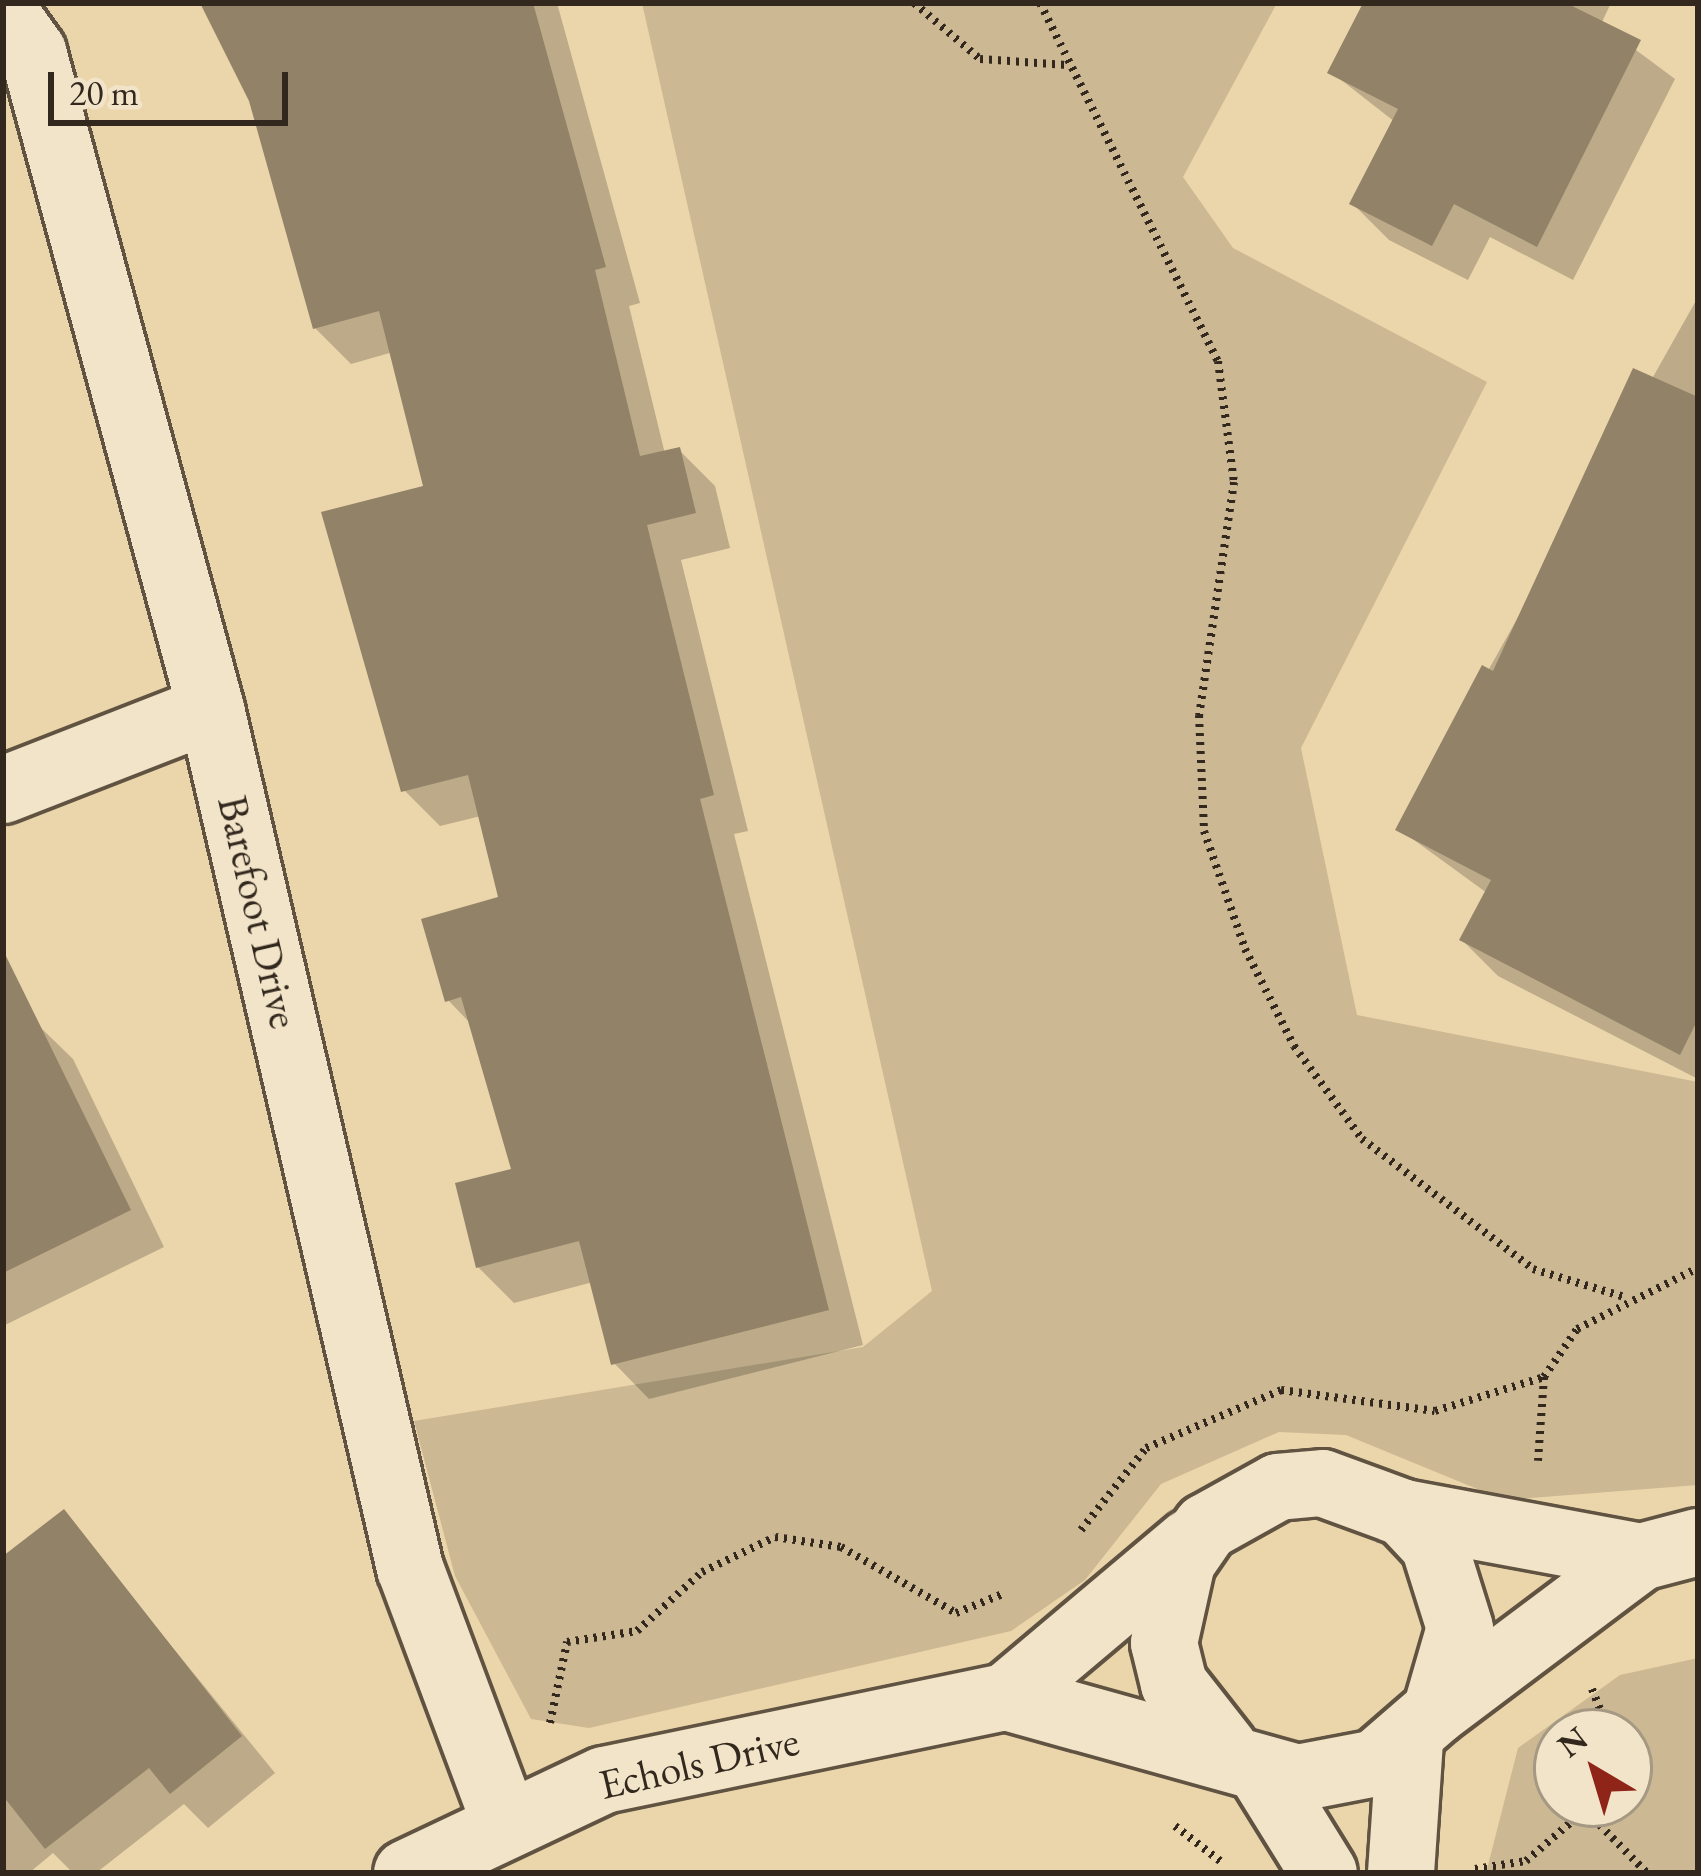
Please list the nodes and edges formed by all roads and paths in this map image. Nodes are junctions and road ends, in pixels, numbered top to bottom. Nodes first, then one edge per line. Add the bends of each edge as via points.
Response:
1 (914, 3) edge
2 (1040, 3) edge
3 (3, 10) edge
4 (1067, 65) junction
5 (211, 709) junction
6 (3, 790) edge
7 (1698, 1268) edge
8 (1624, 1297) junction
9 (1544, 1377) dead end
10 (1404, 1513) junction
11 (1206, 1528) junction
12 (1670, 1550) edge
13 (1583, 1670) dead end
14 (1006, 1697) junction
15 (1599, 1708) edge
16 (1423, 1726) junction
17 (1242, 1759) junction
18 (505, 1819) junction
19 (1566, 1828) edge
20 (1608, 1828) edge
21 (1468, 1870) dead end
22 (407, 1873) edge
23 (1324, 1873) edge
24 (1401, 1873) edge
25 (1647, 1873) edge

1 - 4 path via 980,59
2 - 4 path
3 - 5 street, Barefoot Drive via 33,52
4 - 8 path via 1218,361 1234,482 1199,715 1204,831 1245,949 1294,1046 1362,1139 1533,1268
5 - 6 street
5 - 18 street, Barefoot Drive via 410,1568
7 - 8 path
8 - 9 path via 1577,1329
10 - 11 street via 1322,1483 1278,1486
10 - 12 street
10 - 16 street via 1454,1584 1454,1671
11 - 14 street, Echols Drive
11 - 17 street via 1182,1562 1164,1643 1174,1684
12 - 16 street
13 - 15 path
14 - 17 street, Echols Drive
14 - 18 street, Echols Drive via 604,1780
16 - 17 street via 1339,1775
16 - 24 street
17 - 23 street
18 - 22 street, Echols Drive
19 - 21 path via 1526,1861
20 - 25 path

